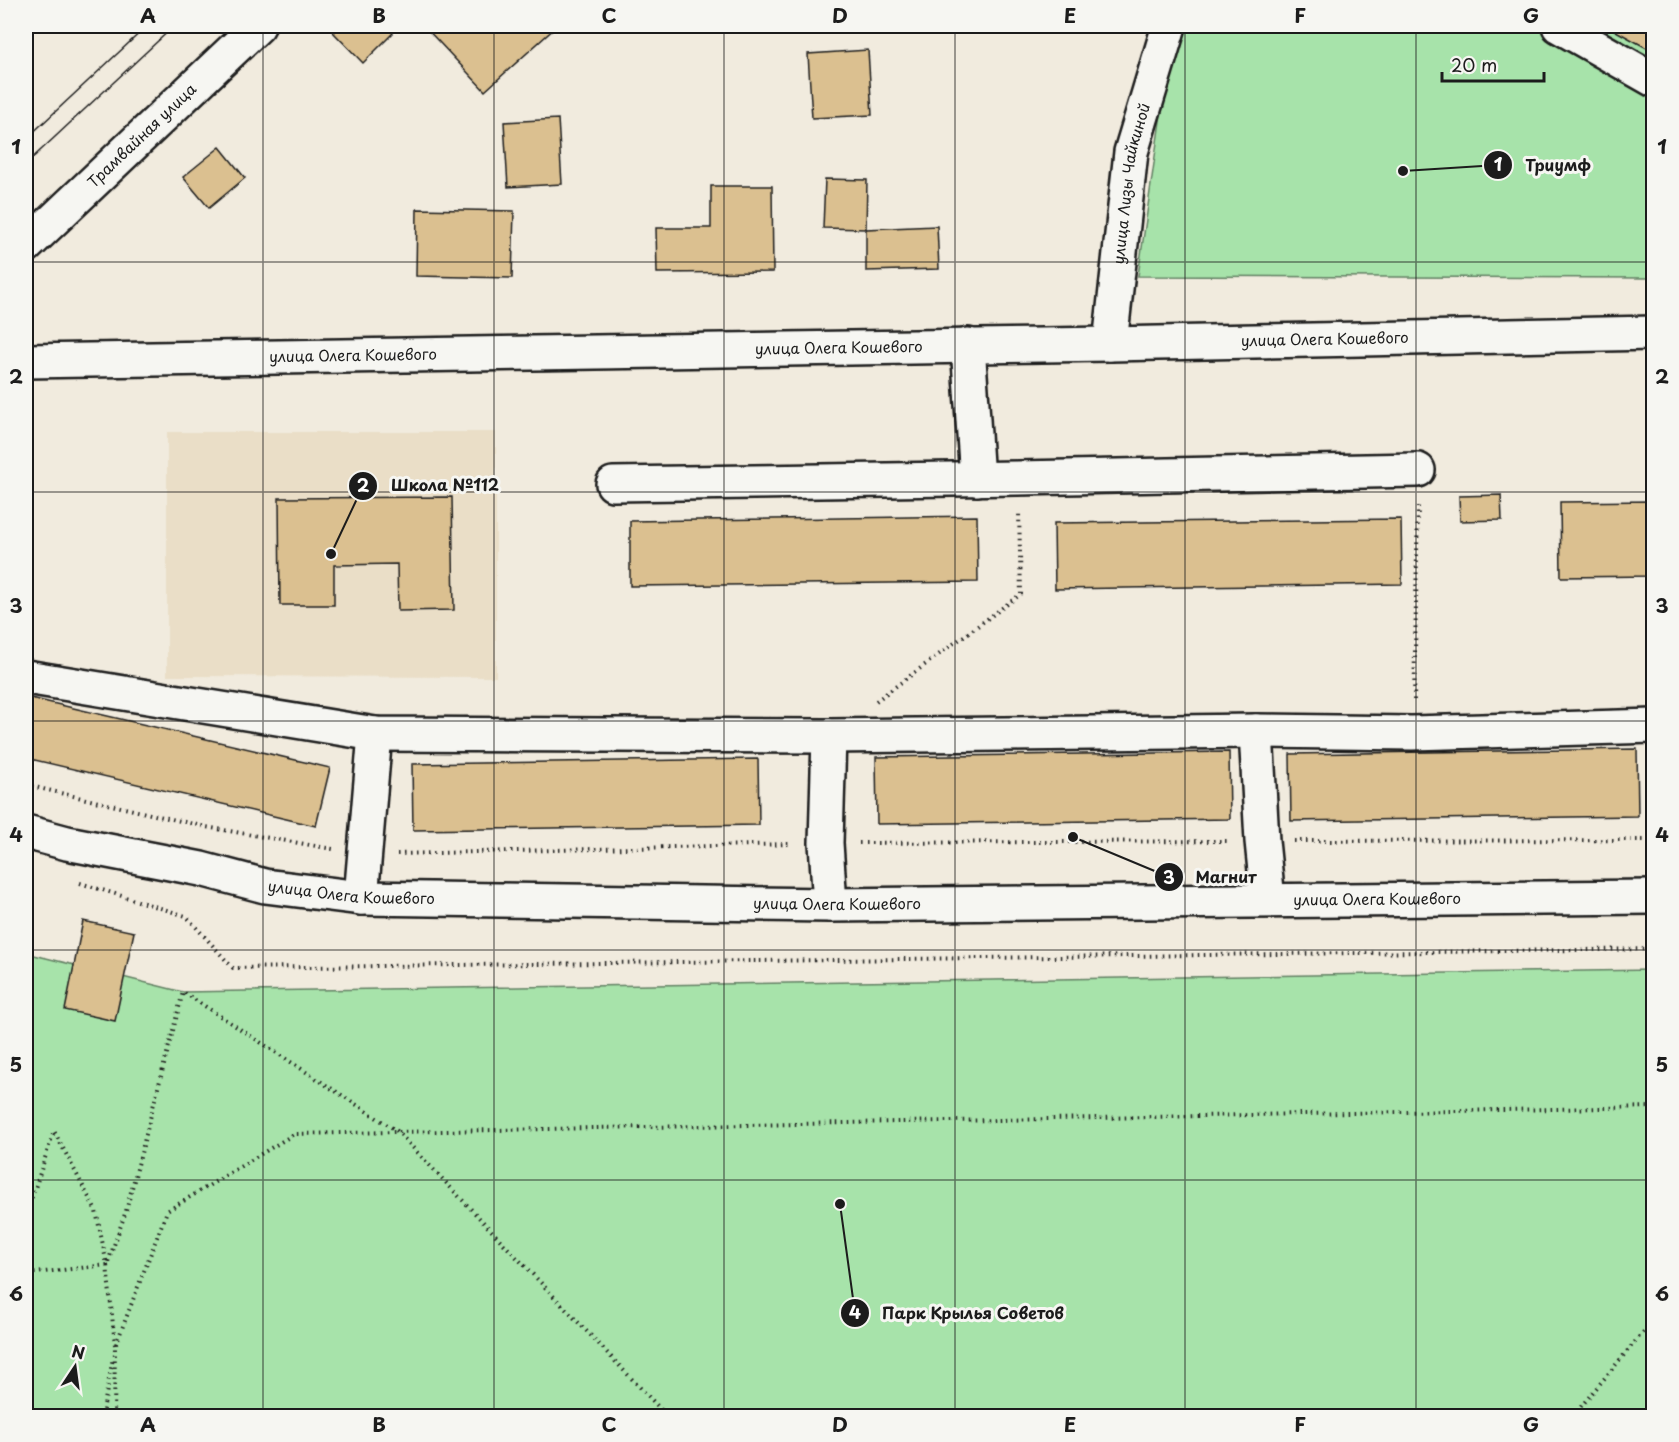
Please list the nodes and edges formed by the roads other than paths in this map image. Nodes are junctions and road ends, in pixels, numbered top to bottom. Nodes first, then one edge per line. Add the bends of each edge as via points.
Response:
1 (258, 26) edge
2 (1169, 26) edge
3 (1559, 26) edge
4 (1653, 80) edge
5 (26, 246) edge
6 (1653, 333) edge
7 (1110, 344) junction
8 (968, 345) junction
9 (26, 361) edge
10 (1418, 470) road end
11 (976, 479) junction
12 (613, 484) dead end
13 (26, 677) edge
14 (1653, 726) edge
15 (1256, 732) junction
16 (375, 734) junction
17 (829, 736) junction
18 (26, 832) edge
19 (1653, 897) edge
20 (361, 898) junction
21 (1268, 900) junction
22 (830, 905) junction

1 - 5 street, Трамвайная улица
2 - 7 street, улица Лизы Чайкиной via 1131,152
3 - 4 street
6 - 7 street, улица Олега Кошевого
7 - 8 street, улица Олега Кошевого
8 - 9 street, улица Олега Кошевого
8 - 11 street
10 - 11 street
11 - 12 street
13 - 16 street
14 - 15 street via 1413,733
15 - 17 street
15 - 21 street
16 - 17 street
16 - 20 street
17 - 22 street via 826,843
18 - 20 street, улица Олега Кошевого via 201,868 265,886
19 - 21 street, улица Олега Кошевого
20 - 22 street, улица Олега Кошевого
21 - 22 street, улица Олега Кошевого

